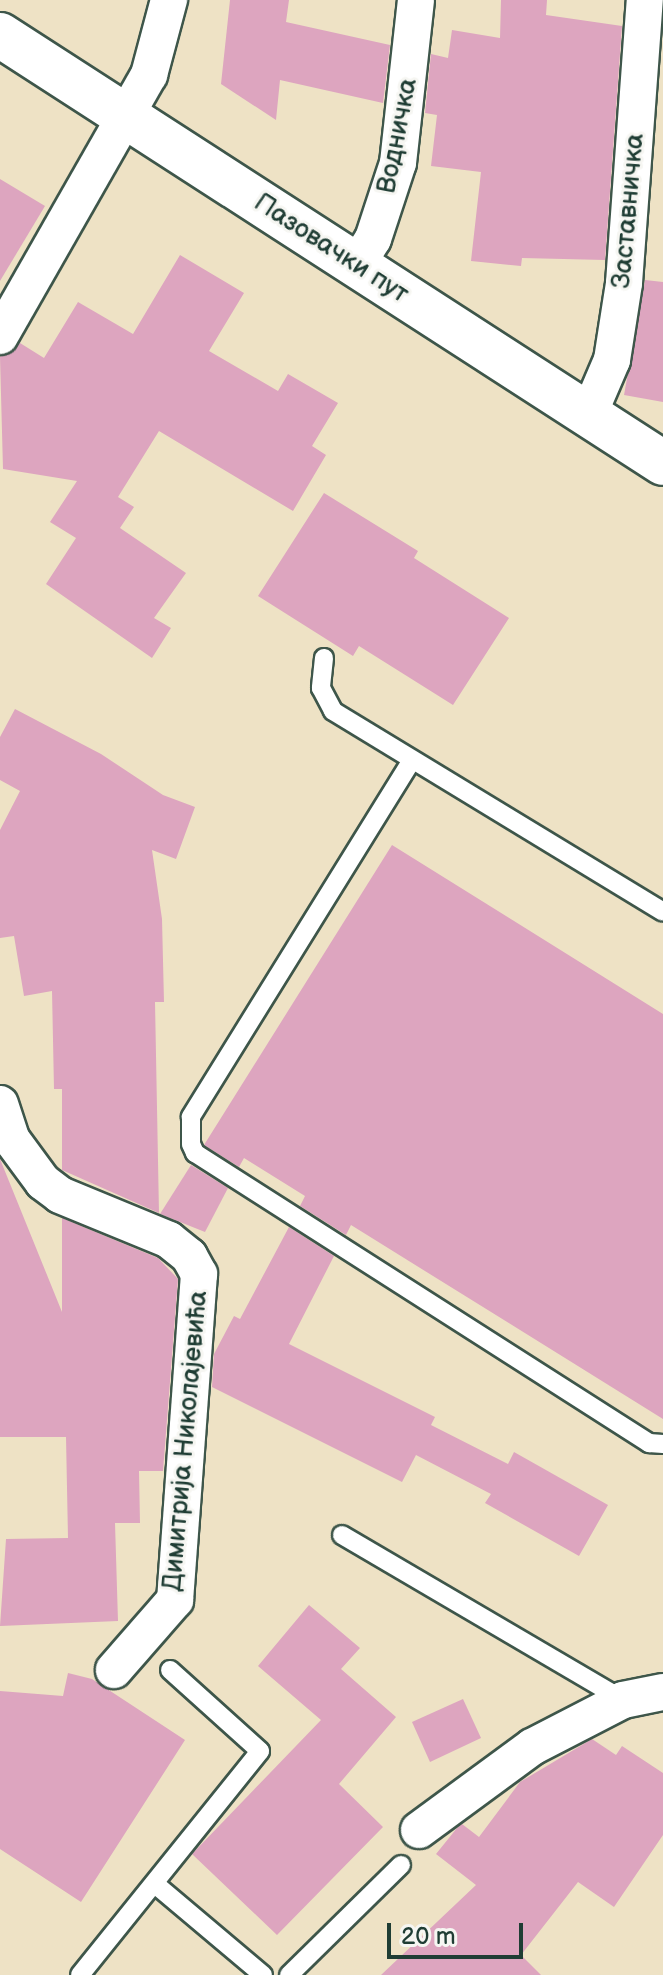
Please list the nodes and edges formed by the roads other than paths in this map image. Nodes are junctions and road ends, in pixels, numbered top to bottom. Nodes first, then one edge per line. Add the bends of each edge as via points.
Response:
1 (169, 0) edge
2 (416, 0) edge
3 (645, 0) edge
4 (0, 35) edge
5 (126, 115) junction
6 (356, 266) junction
7 (0, 336) edge
8 (588, 416) junction
9 (663, 463) edge
10 (324, 658) dead end
11 (412, 760) junction
12 (663, 912) edge
13 (0, 1104) edge
14 (663, 1444) edge
15 (342, 1535) dead end
16 (114, 1670) dead end
17 (170, 1670) dead end
18 (663, 1692) edge
19 (623, 1700) junction
20 (419, 1830) dead end
21 (401, 1865) dead end
22 (155, 1884) junction
23 (80, 1975) edge
24 (263, 1975) edge
25 (289, 1975) edge

1 - 5 street via 159,51
2 - 6 street, Водничка via 398,163 373,239
3 - 8 street, Заставничка via 624,283 612,360
4 - 5 street, Пазовачки пут
5 - 6 street, Пазовачки пут
5 - 7 street
6 - 8 street, Пазовачки пут
8 - 9 street, Пазовачки пут
10 - 11 lane via 321,688 333,711
11 - 12 lane
11 - 14 lane via 191,1117 191,1144 195,1153 636,1434
13 - 16 street, Димитрија Николајевића via 12,1140 43,1182 60,1195 169,1240 189,1256 199,1274 175,1600
15 - 19 lane
17 - 22 lane via 260,1751
18 - 19 street
19 - 20 street via 532,1747
21 - 25 lane
22 - 23 lane
22 - 24 lane

